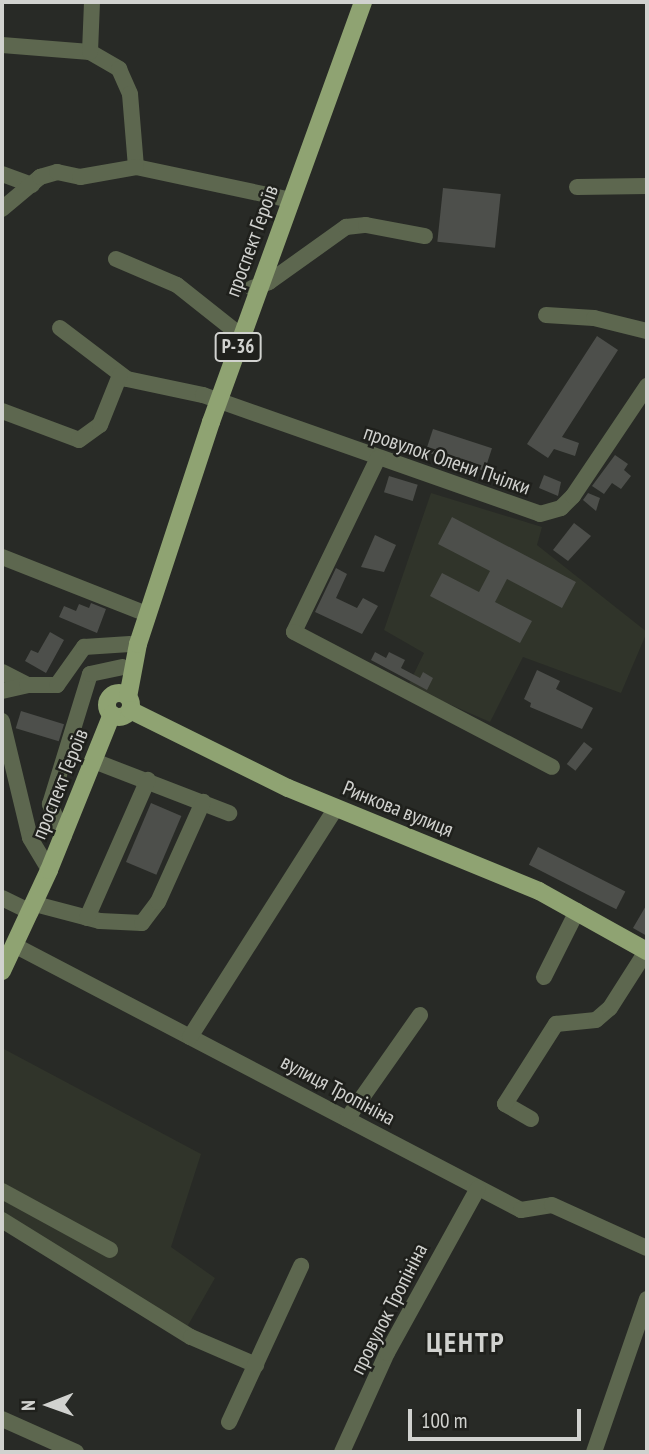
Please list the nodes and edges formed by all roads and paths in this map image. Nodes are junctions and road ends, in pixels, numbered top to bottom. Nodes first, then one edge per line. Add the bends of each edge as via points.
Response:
1 (92, 2) edge
2 (353, 2) edge
3 (363, 2) edge
4 (2, 45) edge
5 (90, 52) junction
6 (136, 167) junction
7 (2, 174) edge
8 (32, 185) junction
9 (647, 186) edge
10 (577, 187) dead end
11 (286, 199) junction
12 (2, 209) edge
13 (425, 236) dead end
14 (116, 259) dead end
15 (255, 287) junction
16 (546, 315) dead end
17 (60, 328) dead end
18 (235, 331) junction
19 (647, 331) edge
20 (121, 374) junction
21 (647, 386) edge
22 (214, 401) junction
23 (2, 411) edge
24 (378, 458) junction
25 (2, 557) edge
26 (139, 611) junction
27 (130, 643) junction
28 (122, 667) junction
29 (2, 672) edge
30 (27, 685) junction
31 (2, 691) edge
32 (122, 704) junction
33 (2, 722) edge
34 (94, 761) junction
35 (552, 768) dead end
36 (148, 780) junction
37 (203, 802) junction
38 (336, 808) junction
39 (229, 813) dead end
40 (64, 836) junction
41 (50, 870) junction
42 (2, 898) edge
43 (33, 908) junction
44 (577, 911) junction
45 (87, 918) junction
46 (15, 945) junction
47 (647, 951) edge
48 (2, 971) edge
49 (544, 977) dead end
50 (421, 1015) dead end
51 (190, 1037) junction
52 (347, 1119) junction
53 (531, 1119) dead end
54 (478, 1188) junction
55 (2, 1191) edge
56 (2, 1220) edge
57 (647, 1248) edge
58 (110, 1250) dead end
59 (301, 1266) dead end
60 (647, 1299) edge
61 (256, 1365) junction
62 (2, 1419) edge
63 (229, 1422) dead end
64 (75, 1452) edge
65 (342, 1452) edge
66 (594, 1452) edge

1 - 5 street
2 - 11 main road, проспект Героїв / Р-36
3 - 11 main road, проспект Героїв / Р-36
4 - 5 street
5 - 6 street via 119,69 127,81
6 - 8 street via 80,177 57,172
6 - 11 street
7 - 8 street
8 - 12 street
9 - 10 street
11 - 15 main road, проспект Героїв / Р-36
13 - 15 street via 366,225 346,227
14 - 18 street via 177,285
15 - 18 main road, проспект Героїв / Р-36
15 - 22 main road, проспект Героїв / Р-36
16 - 19 street via 594,318
17 - 20 street
18 - 22 main road, проспект Героїв / Р-36
20 - 22 street, провулок Олени Пчілки
20 - 23 street via 100,425 79,440
21 - 24 street, провулок Олени Пчілки via 573,496 551,513 527,511
22 - 24 street, провулок Олени Пчілки
22 - 26 main road, проспект Героїв / Р-36
22 - 32 main road, проспект Героїв / Р-36
24 - 35 street via 294,632
25 - 26 street
26 - 27 main road, проспект Героїв / Р-36
27 - 28 main road, проспект Героїв / Р-36
27 - 30 street via 84,647 57,685
28 - 32 main road, проспект Героїв / Р-36
28 - 40 street via 90,674 50,804
29 - 30 street
30 - 31 street
32 - 34 main road, проспект Героїв
32 - 38 main road, Ринкова вулиця
33 - 41 street, проспект Героїв via 30,838
34 - 36 street
34 - 40 main road, проспект Героїв
36 - 37 street
36 - 45 street
37 - 39 street
37 - 45 street via 158,902 142,923
38 - 44 main road, Ринкова вулиця
38 - 51 street
40 - 41 main road, проспект Героїв
41 - 43 main road, проспект Героїв
42 - 43 street
43 - 45 street
43 - 46 main road, проспект Героїв
44 - 47 main road, Ринкова вулиця
44 - 49 street
46 - 48 main road, проспект Героїв
46 - 51 street, вулиця Тропініна
47 - 53 street via 596,1020 556,1024 505,1104
50 - 52 street
51 - 52 street, вулиця Тропініна
52 - 54 street, вулиця Тропініна
54 - 57 street, вулиця Тропініна via 521,1210 552,1205
54 - 65 street, провулок Тропініна via 393,1342
55 - 58 street
56 - 61 street via 191,1337
59 - 61 street
60 - 66 street
61 - 63 street
62 - 64 street

